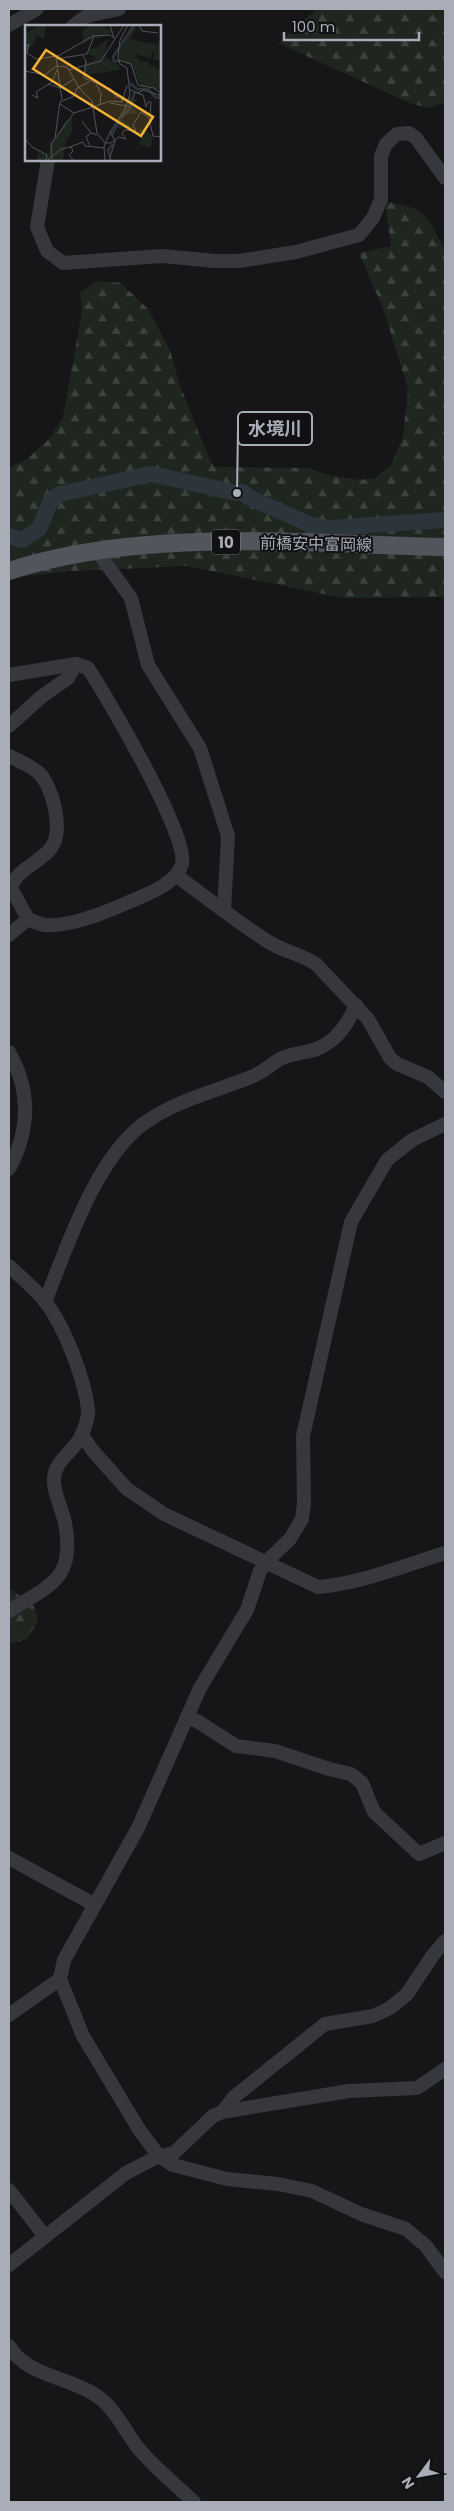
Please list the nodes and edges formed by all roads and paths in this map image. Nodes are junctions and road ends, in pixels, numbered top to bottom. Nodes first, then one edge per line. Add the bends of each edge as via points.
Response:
1 (37, 9) edge
2 (72, 9) edge
3 (120, 9) edge
4 (87, 16) junction
5 (9, 25) edge
6 (74, 25) edge
7 (48, 161) edge
8 (445, 178) edge
9 (445, 547) edge
10 (97, 551) junction
11 (9, 571) edge
12 (76, 664) junction
13 (9, 676) edge
14 (9, 726) edge
15 (9, 756) edge
16 (177, 876) junction
17 (224, 911) junction
18 (28, 919) junction
19 (9, 935) edge
20 (356, 1005) junction
21 (9, 1052) edge
22 (445, 1092) edge
23 (445, 1124) edge
24 (9, 1169) edge
25 (9, 1266) edge
26 (45, 1302) junction
27 (82, 1435) junction
28 (445, 1553) edge
29 (267, 1561) junction
30 (9, 1612) edge
31 (186, 1718) junction
32 (445, 1843) edge
33 (9, 1858) edge
34 (95, 1905) junction
35 (445, 1941) edge
36 (60, 1979) junction
37 (9, 2015) edge
38 (445, 2069) edge
39 (222, 2112) junction
40 (159, 2156) junction
41 (9, 2190) edge
42 (44, 2235) junction
43 (9, 2265) edge
44 (445, 2272) edge
45 (9, 2346) edge
46 (194, 2502) edge

1 - 5 street
2 - 4 street
3 - 4 street
4 - 6 street
7 - 8 street via 37,227 47,251 64,263 162,256 239,260 296,252 359,235 373,218 381,200 381,156 386,144 397,134 409,133 416,138
9 - 10 main road, 前橋安中富岡線 / 10 via 218,542
10 - 11 main road, 前橋安中富岡線 / 10
10 - 17 street via 131,598 148,665 200,748 228,836
12 - 13 street
12 - 14 street via 68,678
12 - 16 street via 88,668 108,698 176,831 183,863
15 - 18 street via 40,774 49,791 56,818 56,840 50,850 13,880 11,888
16 - 17 street
16 - 18 street via 105,912 56,925 43,925
17 - 20 street via 270,943 316,964
18 - 19 street
20 - 22 street via 368,1019 390,1058 428,1077
20 - 26 street via 340,1033 318,1049 280,1059 252,1077 226,1084 181,1104 142,1125 124,1142 106,1166 77,1222
21 - 24 street via 23,1082 26,1105 26,1126
23 - 29 street via 412,1140 387,1160 351,1222 303,1436 302,1519 290,1539
25 - 26 street
26 - 27 street via 61,1325 81,1383 88,1410
27 - 29 street via 127,1488 164,1514
27 - 30 street via 59,1465 54,1478 65,1523 68,1553 64,1569 56,1581
28 - 29 street via 341,1585 318,1586
29 - 31 street via 260,1571 247,1610 200,1688
31 - 32 street via 197,1721 236,1746 275,1751 351,1774 362,1783 374,1812 419,1854
31 - 34 street via 138,1828
33 - 34 street
34 - 36 street via 64,1960
35 - 39 street via 407,1994 390,2008 373,2016 324,2024 234,2098
36 - 37 street
36 - 40 street via 83,2036 140,2131
38 - 39 street via 417,2088 349,2091
39 - 40 street via 213,2116 174,2153
40 - 42 street via 126,2173
40 - 44 street via 173,2166 227,2179 312,2191 361,2214 406,2229 426,2246
41 - 42 street
42 - 43 street
45 - 46 street via 27,2364 84,2388 106,2404 141,2451

